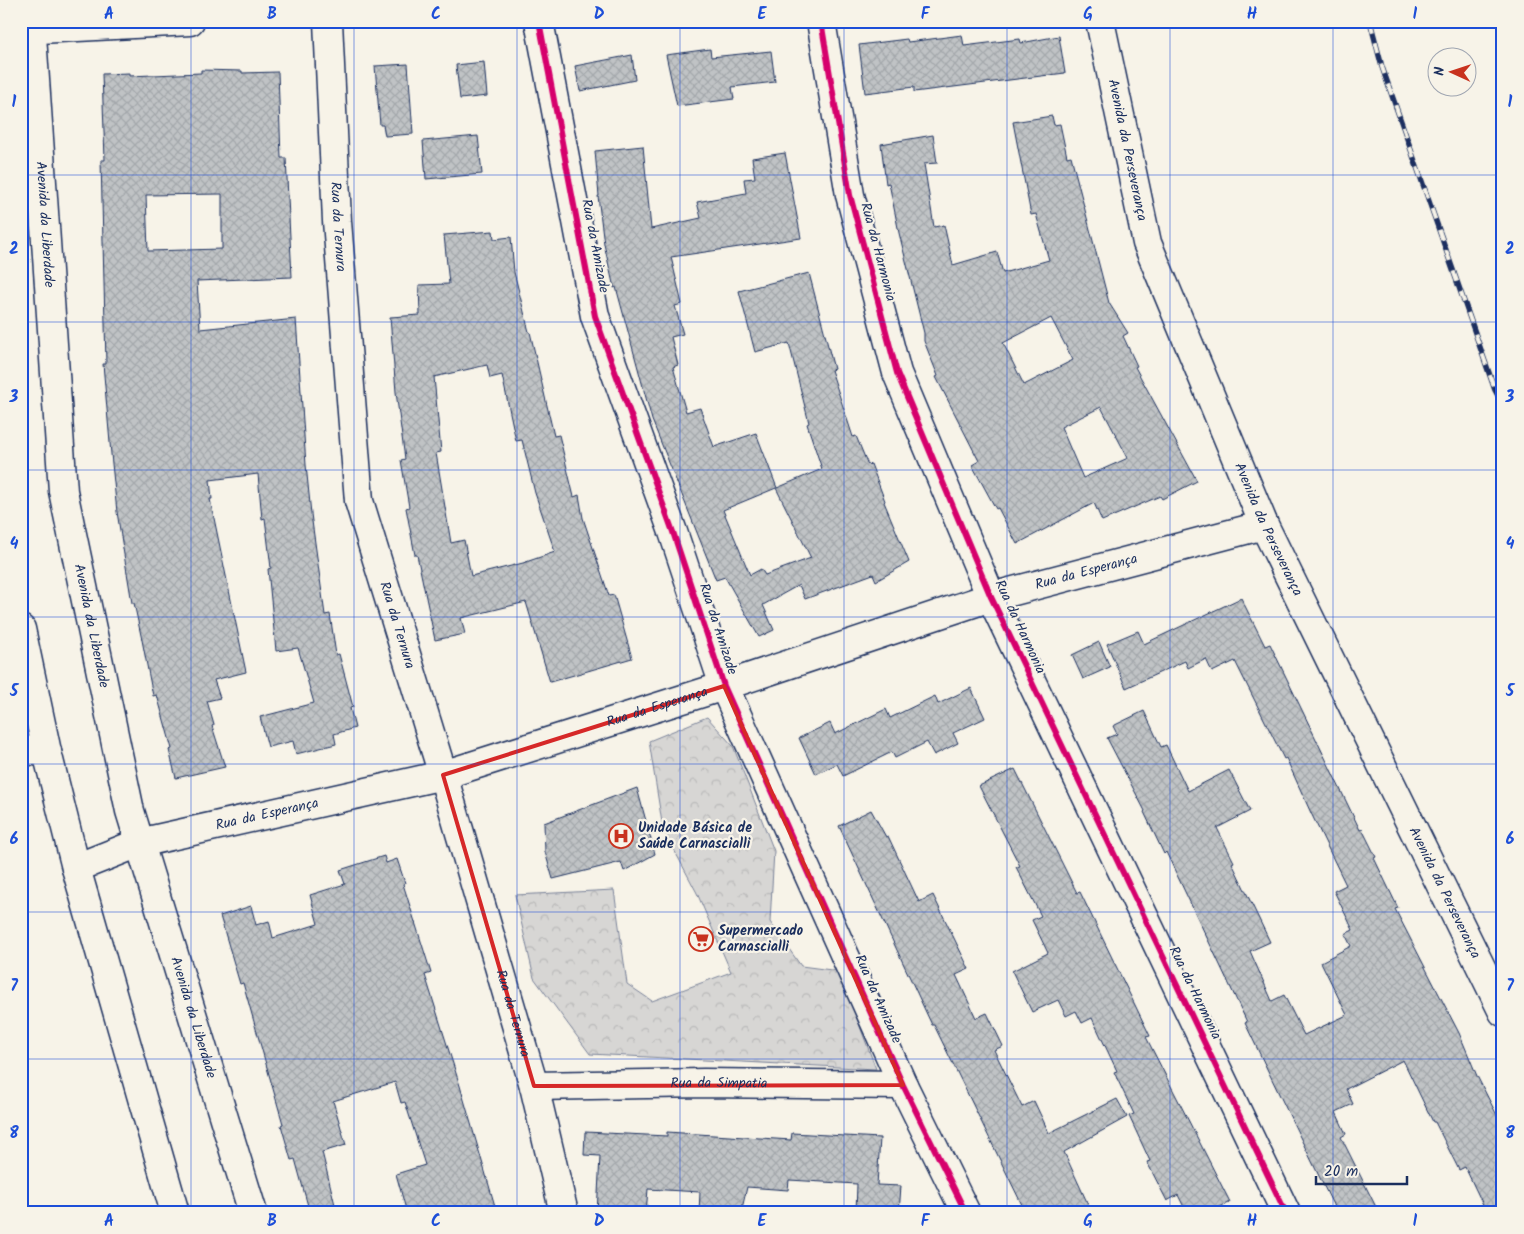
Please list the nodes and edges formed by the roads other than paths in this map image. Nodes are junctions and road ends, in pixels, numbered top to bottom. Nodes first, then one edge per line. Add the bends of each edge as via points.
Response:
1 (190, 21) edge
2 (328, 21) edge
3 (540, 21) edge
4 (821, 21) edge
5 (1100, 21) edge
6 (28, 27) edge
7 (1264, 525) junction
8 (991, 597) junction
9 (21, 630) edge
10 (724, 686) junction
11 (34, 751) edge
12 (444, 775) junction
13 (139, 843) junction
14 (76, 868) junction
15 (1503, 1012) edge
16 (903, 1085) junction
17 (534, 1086) junction
18 (175, 1213) edge
19 (253, 1213) edge
20 (564, 1213) edge
21 (966, 1213) edge
22 (1286, 1213) edge

1 - 6 street
2 - 12 street, Rua da Ternura via 337,221 358,501
3 - 10 street, Rua da Amizade via 595,316 674,532
4 - 8 street, Rua da Harmonia via 850,195 897,373
5 - 7 street, Avenida da Perseverança via 1146,243
6 - 13 street, Avenida da Liberdade via 63,491
7 - 8 street, Rua da Esperança
7 - 15 street, Avenida da Perseverança
8 - 10 street, Rua da Esperança
8 - 22 street, Rua da Harmonia
9 - 11 street
10 - 12 street, Rua da Esperança
10 - 16 street, Rua da Amizade
11 - 14 street
12 - 13 street, Rua da Esperança
12 - 17 street, Rua da Ternura
13 - 14 street, Rua da Esperança
13 - 19 street, Avenida da Liberdade
14 - 18 street
16 - 17 street, Rua da Simpatia via 704,1083
16 - 21 street, Rua da Amizade
17 - 20 street, Rua da Ternura

